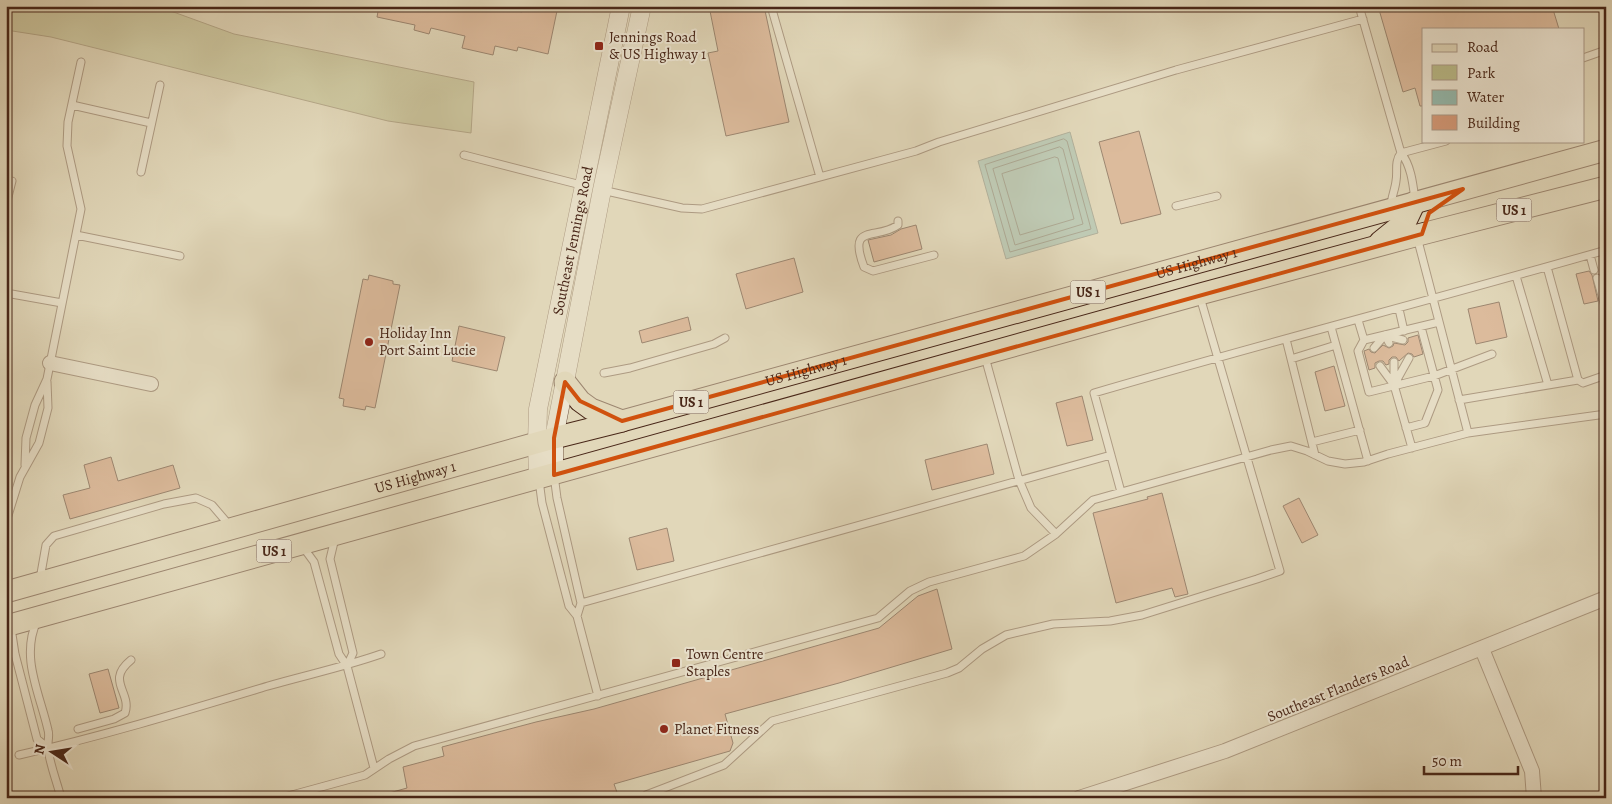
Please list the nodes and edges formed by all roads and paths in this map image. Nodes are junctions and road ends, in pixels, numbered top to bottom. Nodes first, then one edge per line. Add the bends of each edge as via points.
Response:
1 (621, 6) edge
2 (642, 6) edge
3 (771, 6) edge
4 (1359, 6) edge
5 (1363, 19) junction
6 (1606, 50) edge
7 (1584, 58) edge
8 (81, 62) dead end
9 (160, 85) dead end
10 (72, 105) junction
11 (151, 123) junction
12 (1442, 142) edge
13 (1606, 150) edge
14 (1402, 153) junction
15 (464, 155) dead end
16 (141, 172) dead end
17 (820, 177) junction
18 (12, 181) dead end
19 (584, 186) junction
20 (1606, 187) edge
21 (1463, 189) junction
22 (602, 190) junction
23 (1217, 196) dead end
24 (1415, 202) junction
25 (6, 205) edge
26 (1176, 206) dead end
27 (1391, 208) junction
28 (898, 221) dead end
29 (76, 235) junction
30 (1419, 235) junction
31 (1374, 247) junction
32 (1606, 250) edge
33 (934, 254) dead end
34 (1590, 255) junction
35 (180, 256) dead end
36 (1547, 267) junction
37 (1594, 270) dead end
38 (1516, 276) junction
39 (1597, 278) dead end
40 (6, 293) edge
41 (1200, 294) junction
42 (1433, 300) junction
43 (62, 303) junction
44 (1399, 309) junction
45 (1606, 310) edge
46 (1358, 320) junction
47 (1439, 322) junction
48 (1331, 327) junction
49 (1422, 327) junction
50 (1404, 331) junction
51 (1385, 335) junction
52 (725, 338) dead end
53 (1286, 339) junction
54 (1364, 340) junction
55 (1403, 340) dead end
56 (1389, 343) dead end
57 (1336, 345) junction
58 (1374, 348) dead end
59 (984, 354) junction
60 (1492, 354) dead end
61 (1217, 357) junction
62 (1409, 358) dead end
63 (1291, 359) junction
64 (1394, 362) dead end
65 (50, 363) junction
66 (1380, 366) dead end
67 (1451, 369) junction
68 (604, 373) dead end
69 (1434, 376) junction
70 (1606, 377) edge
71 (47, 379) junction
72 (1578, 380) junction
73 (565, 382) junction
74 (151, 384) dead end
75 (1394, 385) junction
76 (1548, 385) junction
77 (1459, 400) junction
78 (1606, 414) edge
79 (622, 421) junction
80 (1406, 428) junction
81 (1360, 430) junction
82 (1468, 432) junction
83 (545, 440) junction
84 (1312, 442) junction
85 (1412, 448) junction
86 (1111, 455) junction
87 (1315, 455) junction
88 (1246, 457) junction
89 (1368, 461) junction
90 (26, 465) junction
91 (546, 476) junction
92 (1019, 480) junction
93 (1121, 492) junction
94 (6, 522) edge
95 (232, 528) junction
96 (336, 533) junction
97 (1056, 534) junction
98 (300, 544) junction
99 (40, 583) junction
100 (6, 592) edge
101 (1606, 598) edge
102 (582, 602) junction
103 (577, 616) junction
104 (39, 617) junction
105 (8, 626) edge
106 (1482, 649) junction
107 (381, 654) dead end
108 (131, 660) dead end
109 (347, 666) junction
110 (598, 696) junction
111 (78, 729) dead end
112 (48, 748) junction
113 (19, 755) dead end
114 (374, 768) junction
115 (61, 798) edge
116 (281, 798) edge
117 (644, 798) edge
118 (1079, 798) edge
119 (1534, 798) edge

1 - 19 street, Southeast Jennings Road
2 - 22 street, Southeast Jennings Road
3 - 17 lane
4 - 5 lane
5 - 14 lane
5 - 17 lane via 1176,70 916,151
6 - 7 lane
8 - 10 lane
9 - 11 lane
10 - 11 lane
10 - 29 lane via 67,146 81,210
11 - 16 lane
12 - 14 lane
13 - 21 main road, US Highway 1 / US 1
14 - 24 lane via 1413,184
14 - 27 lane via 1396,163
15 - 19 lane
17 - 22 lane via 702,209 682,208
18 - 25 lane
19 - 22 lane
19 - 83 street, Southeast Jennings Road via 538,409
20 - 30 main road, US 1
21 - 24 main road, US Highway 1 / US 1
21 - 30 main road via 1429,213
22 - 73 street, Southeast Jennings Road
23 - 26 lane
24 - 27 main road, US Highway 1 / US 1
24 - 31 main road via 1406,221
27 - 79 main road, US Highway 1 / US 1
28 - 33 lane via 894,228 865,235 859,242 858,250 864,267 873,271
29 - 35 lane
29 - 43 lane
30 - 31 main road, US 1
30 - 42 lane
31 - 41 main road, US 1
32 - 34 lane
34 - 36 lane
34 - 37 lane
36 - 38 lane
36 - 72 lane
38 - 42 lane
38 - 76 lane
39 - 45 lane
40 - 43 lane
41 - 59 main road, US 1
41 - 61 lane
42 - 44 lane
42 - 47 lane
43 - 65 lane
44 - 46 lane
44 - 50 lane
46 - 48 lane
46 - 54 lane
47 - 49 lane
47 - 67 lane
48 - 53 lane
48 - 57 lane
49 - 50 lane
49 - 69 lane
50 - 51 lane
51 - 54 lane
51 - 55 lane
51 - 56 lane
51 - 58 lane
52 - 68 lane
53 - 61 lane
53 - 63 lane
54 - 75 lane via 1358,351 1369,392
57 - 63 lane
57 - 81 lane
59 - 91 main road, US 1
59 - 92 lane
60 - 67 lane
61 - 86 lane via 1094,392
61 - 88 lane
62 - 75 lane
63 - 84 lane
64 - 75 lane
65 - 71 lane
65 - 74 street
66 - 75 lane
67 - 69 lane
67 - 77 lane
69 - 75 lane
69 - 80 lane via 1438,390 1425,423
70 - 72 lane via 1583,383
71 - 90 lane via 35,405 26,438
71 - 90 lane via 48,408 39,443
72 - 76 lane
73 - 79 main road via 591,409
73 - 83 street, Southeast Jennings Road
75 - 80 lane
76 - 77 lane
77 - 82 lane
78 - 82 lane
79 - 83 main road, US Highway 1 / US 1
80 - 85 lane
81 - 84 lane
81 - 89 lane
82 - 85 lane
83 - 91 street, Southeast Jennings Road
83 - 95 main road, US Highway 1 / US 1
84 - 87 lane
85 - 89 lane
86 - 92 lane
86 - 93 lane
87 - 88 lane via 1291,446
87 - 89 lane via 1346,464
88 - 93 lane
88 - 117 lane via 1280,571 1142,615 1110,622 1053,624 1006,635 947,673 772,721 724,765
90 - 94 lane
91 - 96 main road, US 1
91 - 102 lane via 557,498
91 - 103 lane via 542,503 569,606
92 - 97 lane via 1032,508
92 - 102 lane
93 - 97 lane via 1093,500
95 - 99 main road, US Highway 1 / US 1
95 - 99 lane via 212,505 196,498 164,504 54,536 46,545
96 - 98 main road, US 1
96 - 109 lane via 330,559 353,653
97 - 110 lane via 1024,556 929,582 910,591 878,618
98 - 104 main road, US 1
98 - 109 lane via 314,562 339,654
99 - 100 main road, US Highway 1 / US 1
99 - 105 main road via 18,605
101 - 106 street, Southeast Flanders Road
102 - 103 lane
103 - 110 lane
104 - 105 main road, US 1
104 - 112 lane via 32,632 31,664 49,733
105 - 112 lane via 37,739
106 - 118 street, Southeast Flanders Road via 1225,751
106 - 119 street via 1532,771
107 - 109 lane
108 - 111 lane via 123,666 118,682 128,706 125,713
109 - 112 lane
109 - 114 lane
110 - 114 lane via 414,746
112 - 113 lane
112 - 115 lane
114 - 116 lane via 365,775

